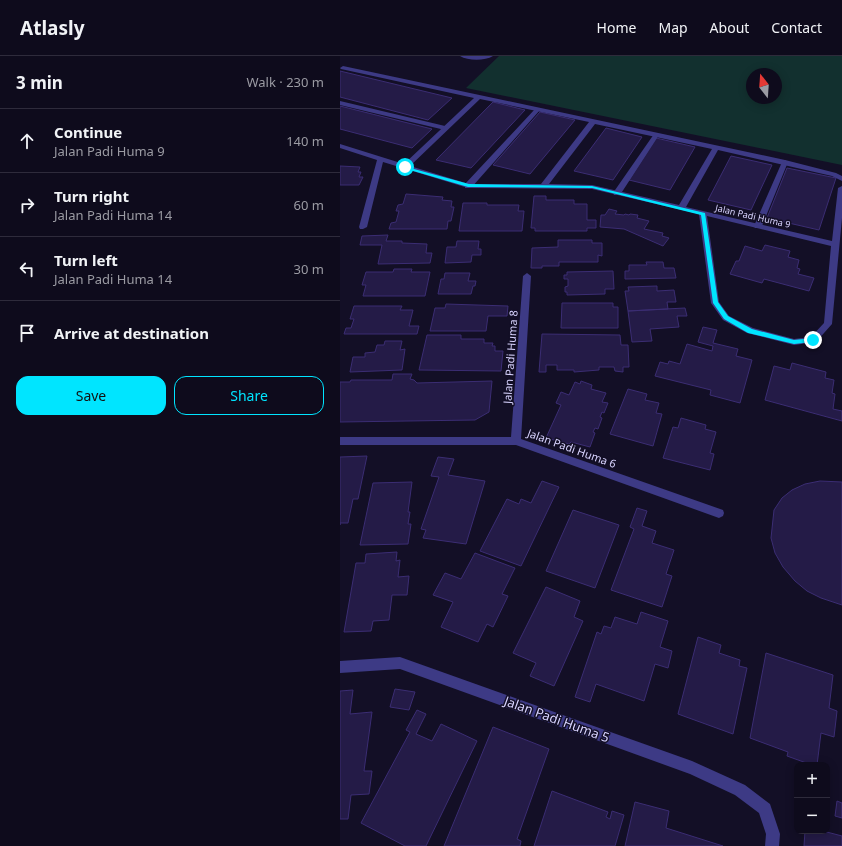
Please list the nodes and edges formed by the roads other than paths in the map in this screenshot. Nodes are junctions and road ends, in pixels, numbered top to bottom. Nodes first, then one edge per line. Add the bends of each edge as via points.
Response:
1 (463, 56) edge
2 (490, 56) edge
3 (343, 68) dead end
4 (479, 97) junction
5 (340, 103) edge
6 (537, 110) junction
7 (593, 122) junction
8 (445, 128) junction
9 (656, 135) junction
10 (340, 146) edge
11 (716, 148) junction
12 (381, 158) junction
13 (785, 162) junction
14 (405, 167) junction
15 (842, 179) edge
16 (468, 186) junction
17 (544, 186) junction
18 (842, 188) edge
19 (617, 193) junction
20 (681, 209) junction
21 (704, 214) junction
22 (758, 226) junction
23 (363, 227) dead end
24 (835, 244) junction
25 (527, 276) dead end
26 (516, 440) junction
27 (340, 441) edge
28 (719, 513) dead end
29 (340, 667) edge
30 (772, 846) edge

1 - 2 street
3 - 4 street
4 - 6 street
4 - 8 street
5 - 8 street
6 - 7 street
6 - 16 street
7 - 9 street
7 - 17 street
8 - 14 street
9 - 11 street
9 - 19 street
10 - 12 street, Jalan Padi Huma 9
11 - 13 street
11 - 20 street
12 - 14 street, Jalan Padi Huma 9
12 - 23 street
13 - 15 street via 834,174
13 - 22 street
14 - 16 street, Jalan Padi Huma 9
16 - 17 street, Jalan Padi Huma 9
17 - 19 street, Jalan Padi Huma 9 via 592,187
18 - 24 street
19 - 20 street, Jalan Padi Huma 9
20 - 21 street, Jalan Padi Huma 9
21 - 22 street, Jalan Padi Huma 9
21 - 24 street via 715,303 726,318 750,331 794,342 813,340 828,324
22 - 24 street, Jalan Padi Huma 9
25 - 26 street, Jalan Padi Huma 8
26 - 27 street, Jalan Padi Huma 6
26 - 28 street, Jalan Padi Huma 6
29 - 30 street, Jalan Padi Huma 5 via 400,663 692,768 740,790 765,809 773,834

